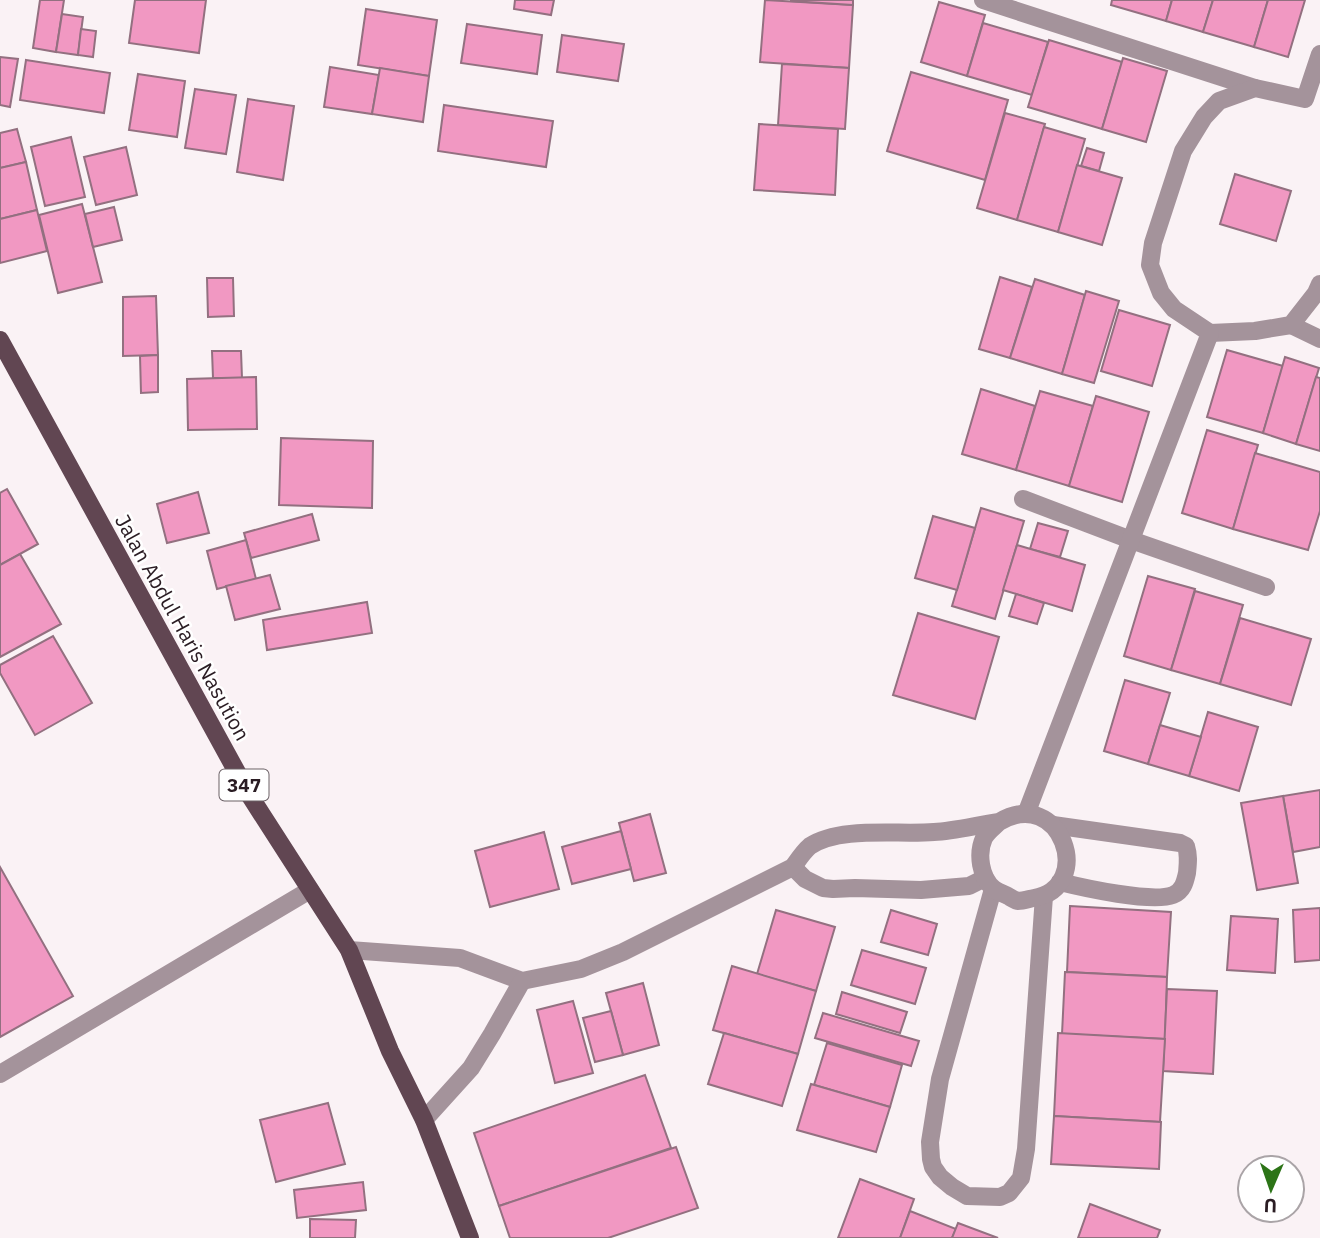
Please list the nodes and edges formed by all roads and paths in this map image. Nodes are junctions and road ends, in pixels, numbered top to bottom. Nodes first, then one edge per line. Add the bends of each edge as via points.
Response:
1 (984, 0) edge
2 (1320, 54) edge
3 (1255, 88) junction
4 (1312, 104) edge
5 (1320, 284) edge
6 (1290, 325) junction
7 (1210, 333) junction
8 (1320, 339) edge
9 (0, 340) edge
10 (1023, 499) dead end
11 (1131, 540) junction
12 (1266, 587) dead end
13 (1026, 814) junction
14 (999, 822) junction
15 (1053, 825) junction
16 (793, 867) junction
17 (1060, 882) junction
18 (989, 883) junction
19 (310, 890) junction
20 (1044, 896) junction
21 (349, 950) junction
22 (522, 981) junction
23 (0, 1074) edge
24 (424, 1120) junction
25 (470, 1238) edge

1 - 3 street
2 - 4 street
3 - 4 street
3 - 7 street via 1219,101 1204,117 1184,151 1153,243 1150,265 1161,293 1174,309
5 - 6 street
6 - 7 street
6 - 8 street
7 - 11 street
9 - 19 main road, Jalan Abdul Haris Nasution / 347 via 250,796
10 - 11 street
11 - 12 street
11 - 13 street
13 - 14 street
13 - 15 street
14 - 16 street via 934,832 827,837 802,854
14 - 18 street via 985,838 980,858
15 - 17 street via 1065,842 1068,863
15 - 17 street via 1180,843 1189,855 1185,884 1175,894 1161,897 1101,892
16 - 18 street via 805,878 833,890 921,890
16 - 22 street via 623,952 581,969
17 - 20 street
18 - 20 street via 1017,901
18 - 20 street via 940,1079 930,1142 933,1167 967,1196 1009,1194 1021,1178
19 - 21 main road, Jalan Abdul Haris Nasution / 347
19 - 23 street
21 - 22 street via 460,958
21 - 24 main road, Jalan Abdul Haris Nasution / 347
22 - 24 street via 471,1068
24 - 25 main road, Jalan Abdul Haris Nasution / 347

